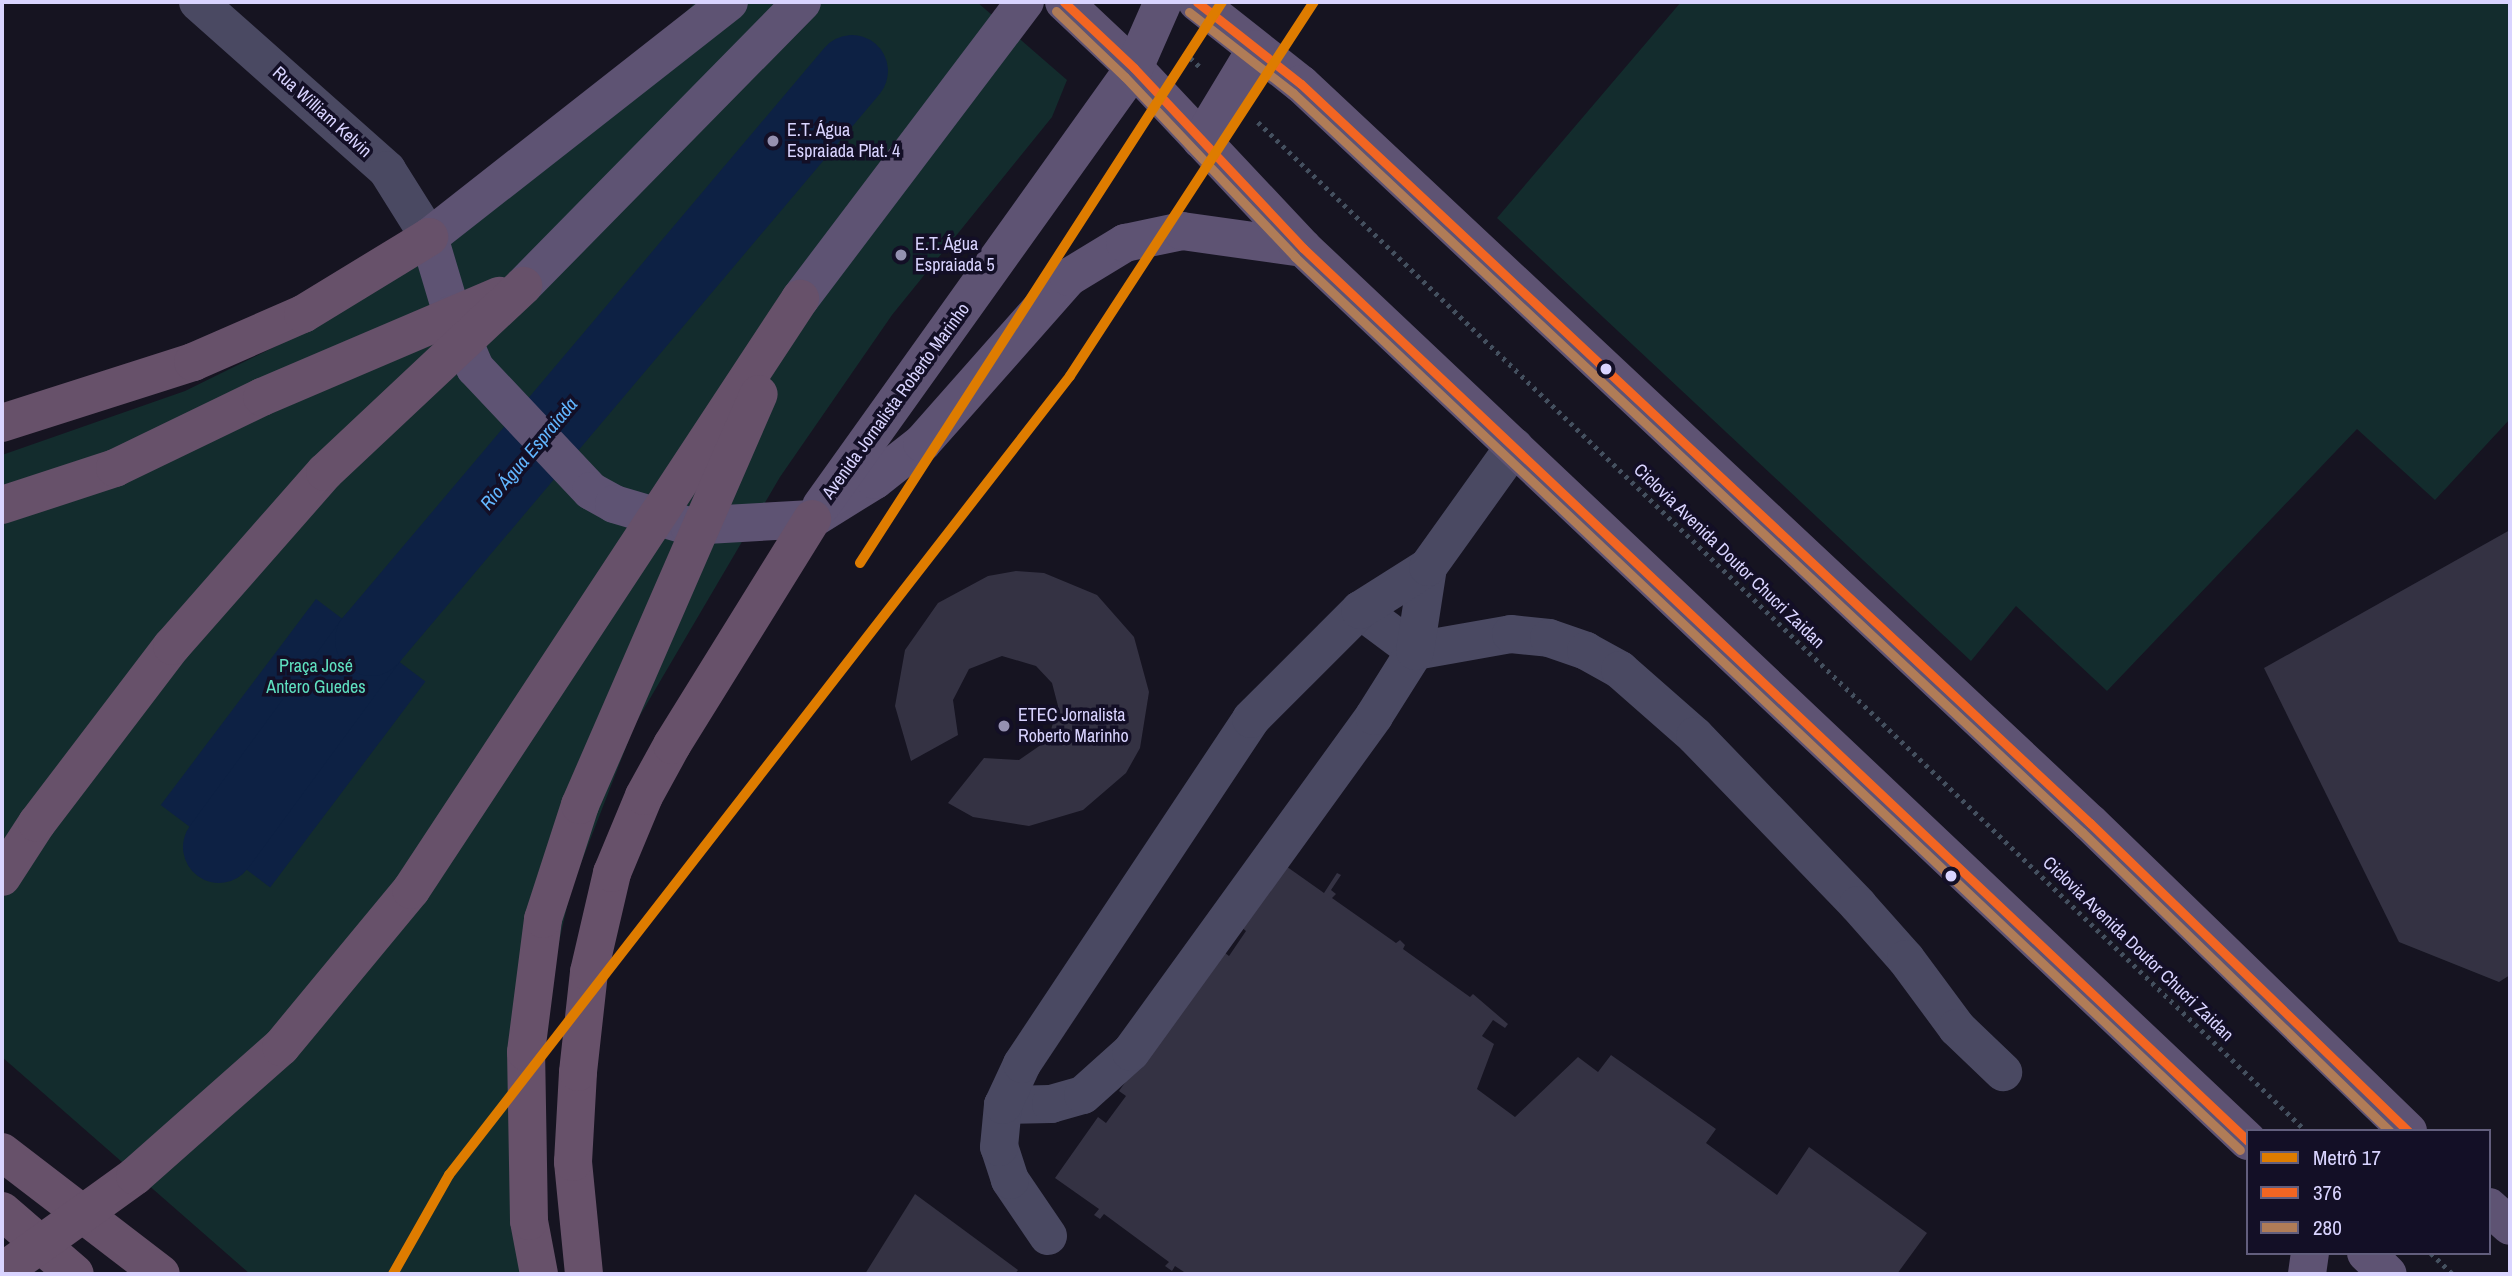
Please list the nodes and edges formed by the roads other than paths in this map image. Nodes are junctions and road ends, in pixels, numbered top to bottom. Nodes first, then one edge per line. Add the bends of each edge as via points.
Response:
1 (729, 2) edge
2 (802, 2) edge
3 (1025, 2) edge
4 (1064, 2) edge
5 (1197, 2) edge
6 (1239, 2) edge
7 (211, 6) edge
8 (1159, 13) edge
9 (1256, 49) junction
10 (1134, 68) junction
11 (1301, 84) junction
12 (1200, 139) junction
13 (429, 237) junction
14 (1303, 248) junction
15 (523, 286) junction
16 (800, 299) junction
17 (2, 423) edge
18 (1514, 447) junction
19 (2, 505) edge
20 (812, 519) junction
21 (1428, 567) junction
22 (1360, 610) junction
23 (1415, 651) junction
24 (2, 877) edge
25 (2003, 1072) dead end
26 (1003, 1105) junction
27 (2406, 1129) edge
28 (2246, 1138) edge
29 (2, 1152) edge
30 (2491, 1209) edge
31 (2, 1211) edge
32 (2510, 1226) edge
33 (1048, 1236) dead end
34 (2310, 1255) edge
35 (2368, 1255) edge
36 (585, 1265) edge
37 (2, 1272) edge
38 (75, 1274) edge
39 (161, 1274) edge
40 (539, 1274) edge
41 (2307, 1274) edge
42 (2388, 1274) edge

1 - 13 main road
2 - 15 main road
3 - 16 main road
4 - 10 main road
5 - 9 main road
6 - 11 main road
7 - 13 street, Rua William Kelvin via 387,170
8 - 10 main road, Avenida Jornalista Roberto Marinho
9 - 11 main road
9 - 12 main road
10 - 12 main road
10 - 20 main road, Avenida Jornalista Roberto Marinho
11 - 27 main road via 2080,814
12 - 14 main road
13 - 17 highway via 303,314 193,362
13 - 20 main road via 452,314 475,368 591,491 641,515 689,526
14 - 18 main road
14 - 20 main road via 1182,231 1125,243 1069,277 922,443 876,480
15 - 19 highway via 262,397 115,468
15 - 24 highway via 298,503 172,646 37,823
16 - 37 highway via 411,890 281,1047 135,1176
16 - 40 highway via 580,805 543,919 526,1052 529,1221
18 - 21 street
18 - 28 main road
20 - 36 highway via 672,745 611,873 589,972 578,1072 573,1163
21 - 22 street
21 - 23 street
22 - 23 street
22 - 26 street via 1251,719 1021,1065
23 - 25 street via 1511,634 1549,638 1620,670 1695,736 1858,905 1957,1028
23 - 26 street via 1374,716 1131,1052 1083,1095 1051,1104
26 - 33 street via 999,1147 1010,1180
29 - 39 highway
30 - 32 main road
31 - 38 highway
34 - 41 main road
35 - 42 main road

